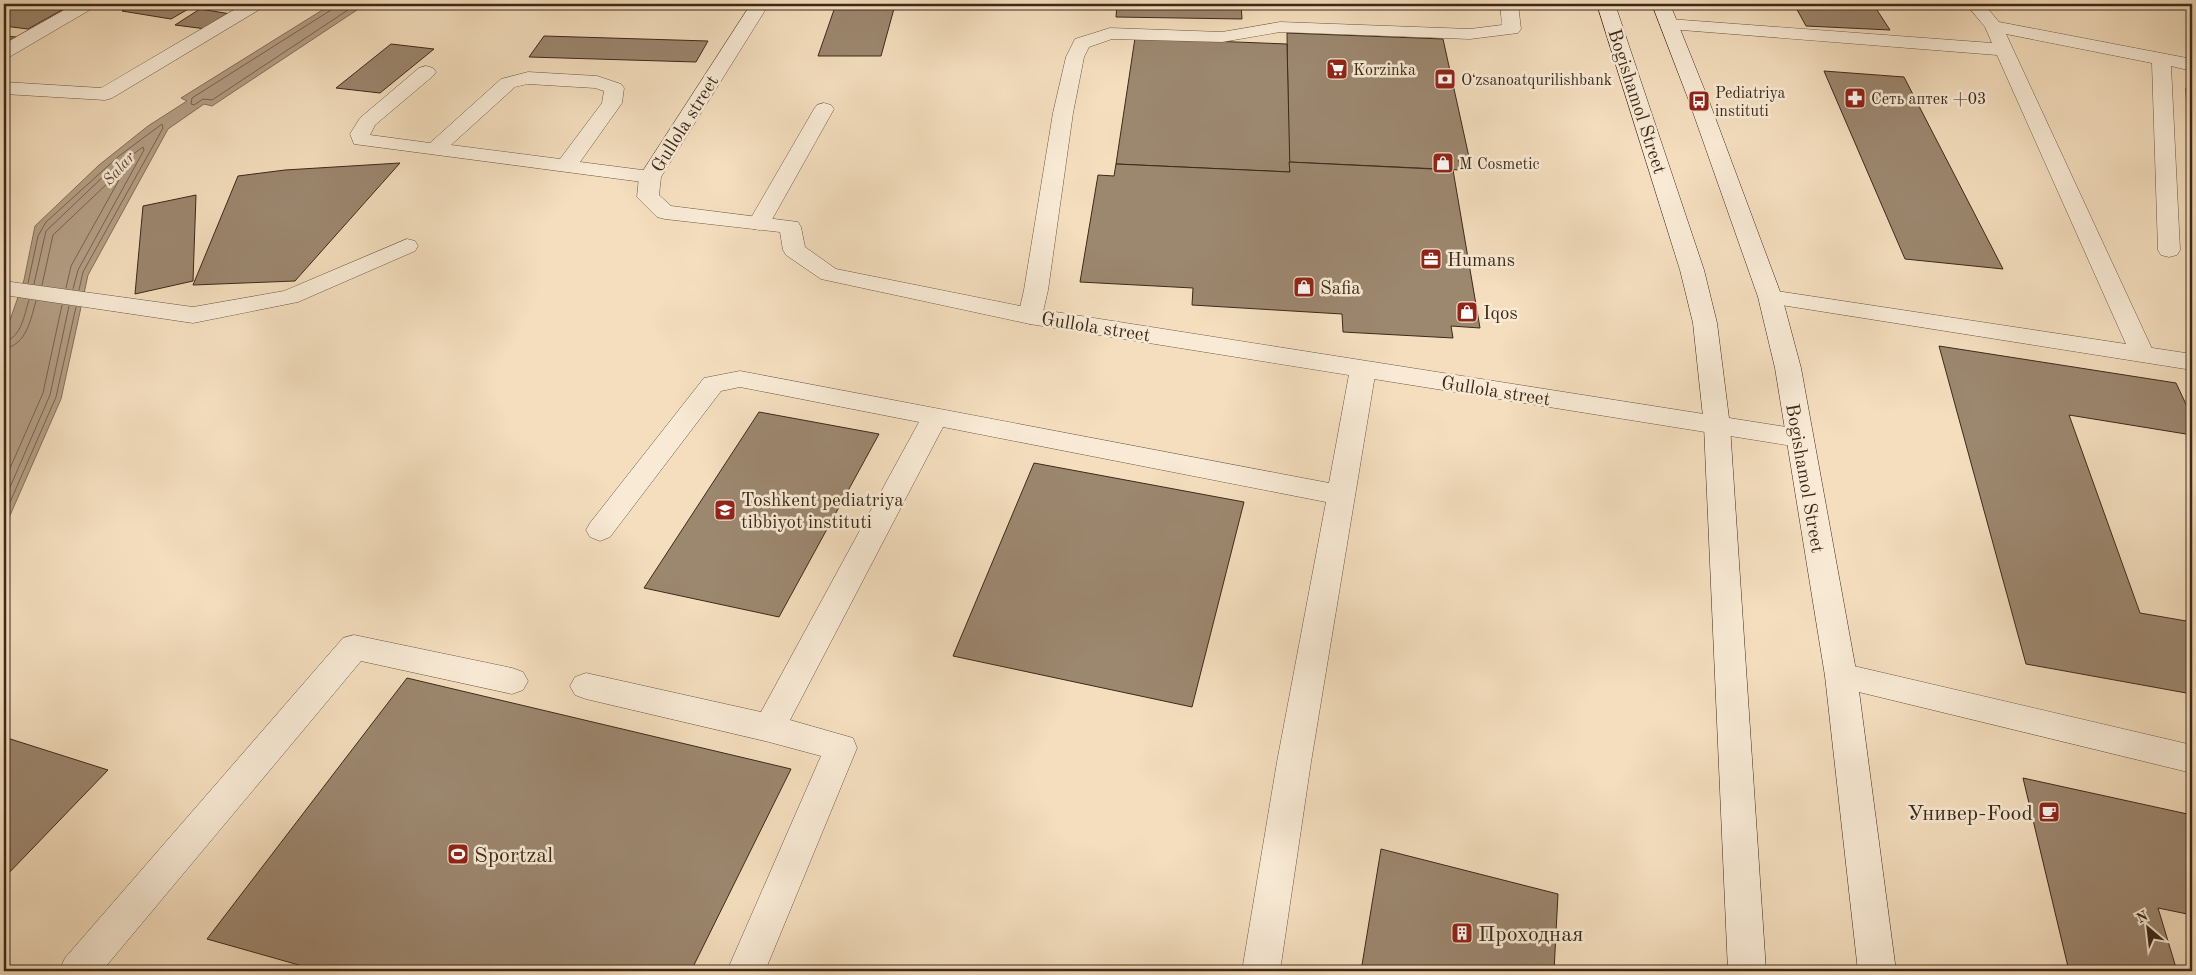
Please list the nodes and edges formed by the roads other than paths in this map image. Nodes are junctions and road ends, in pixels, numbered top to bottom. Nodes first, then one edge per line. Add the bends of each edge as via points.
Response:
1 (87, 4) edge
2 (256, 4) edge
3 (760, 4) edge
4 (1510, 4) edge
5 (1606, 4) edge
6 (1661, 4) edge
7 (1975, 4) edge
8 (1669, 24) junction
9 (1993, 26) junction
10 (2004, 50) junction
11 (4, 52) edge
12 (2161, 59) junction
13 (2192, 65) edge
14 (426, 72) dead end
15 (4, 88) edge
16 (824, 109) dead end
17 (434, 150) junction
18 (566, 166) junction
19 (650, 177) junction
20 (759, 223) junction
21 (407, 246) dead end
22 (2169, 250) dead end
23 (8, 289) edge
24 (1770, 297) junction
25 (1030, 316) junction
26 (2142, 354) junction
27 (2192, 362) edge
28 (1363, 369) junction
29 (936, 416) junction
30 (1717, 426) junction
31 (1799, 438) junction
32 (1341, 495) junction
33 (600, 530) dead end
34 (1841, 676) junction
35 (512, 681) dead end
36 (586, 686) dead end
37 (769, 728) junction
38 (2192, 759) edge
39 (78, 971) edge
40 (746, 971) edge
41 (1261, 971) edge
42 (1747, 971) edge
43 (1877, 971) edge

1 - 11 street
2 - 15 street via 105,94
3 - 19 street, Gullola street
4 - 25 street via 1512,29 1470,34 1280,27 1222,37 1110,33 1082,43 1075,57 1063,114
5 - 30 street, Bogishamol Street via 1692,270 1705,323
6 - 8 street, Bogishamol Street
7 - 9 street
8 - 10 street
8 - 24 street, Bogishamol Street
9 - 10 street
9 - 12 street
10 - 26 street
12 - 13 street
12 - 22 street
14 - 17 street via 367,122 360,134 361,140
16 - 20 street
17 - 18 street
17 - 18 street via 508,83 528,78 597,82 614,88 612,103
18 - 19 street
19 - 20 street, Gullola street via 648,197 664,212
20 - 25 street, Gullola street via 790,227 794,250 829,274
21 - 23 street via 290,297 192,315
24 - 26 street
24 - 31 street, Bogishamol Street via 1788,368
25 - 28 street, Gullola street
26 - 27 street
28 - 30 street, Gullola street
28 - 32 street
29 - 32 street
29 - 33 street via 740,380 713,384
29 - 37 street
30 - 31 street, Gullola street
30 - 42 street, Bogishamol Street
31 - 34 street, Bogishamol Street
32 - 41 street
34 - 38 street
34 - 43 street, Bogishamol Street
35 - 39 street via 354,647
36 - 37 street
37 - 40 street via 841,748

